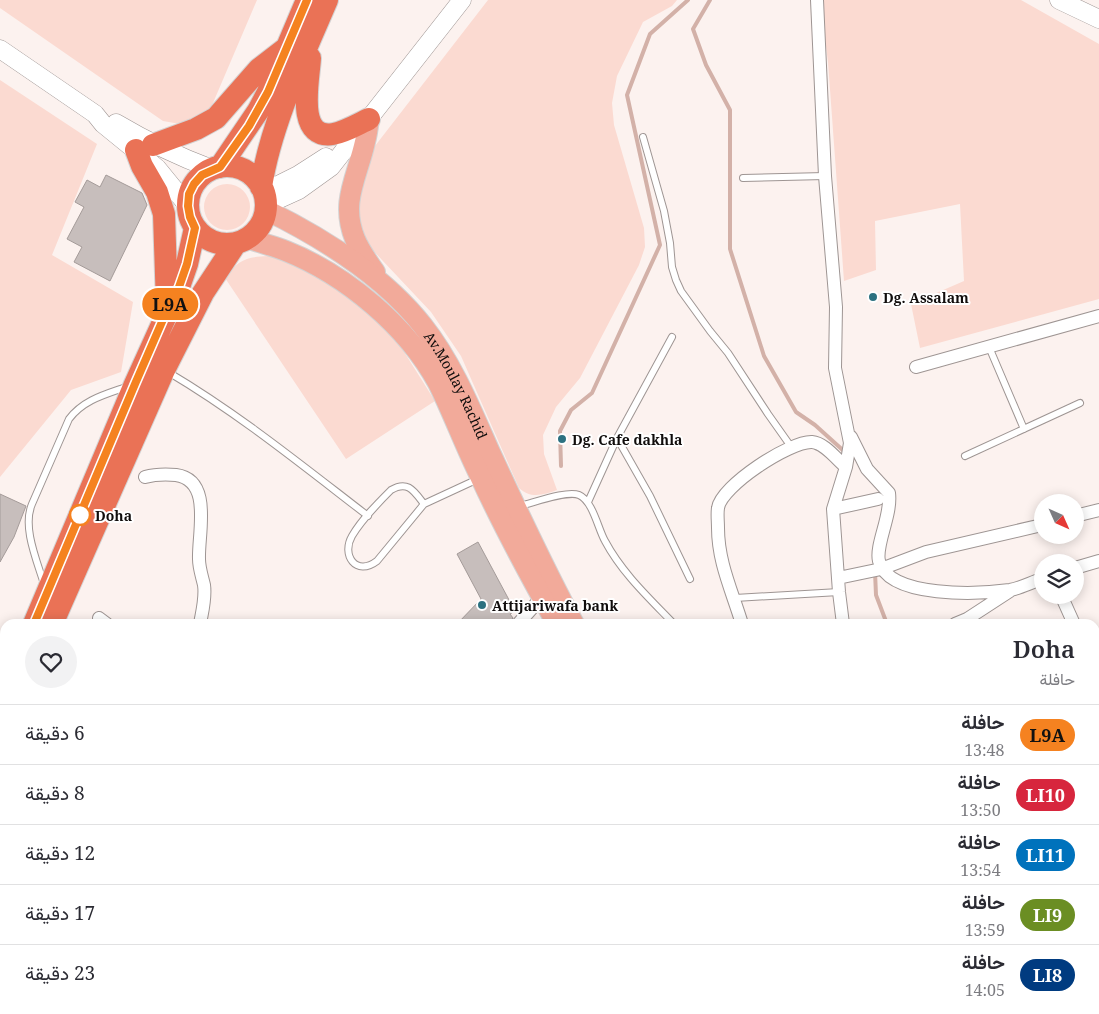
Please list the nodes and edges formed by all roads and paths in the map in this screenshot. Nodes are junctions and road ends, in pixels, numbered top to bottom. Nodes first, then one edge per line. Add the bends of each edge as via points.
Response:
1 (307, 0) edge
2 (327, 0) edge
3 (462, 0) edge
4 (1059, 0) edge
5 (817, 1) edge
6 (1099, 19) edge
7 (312, 34) junction
8 (0, 49) edge
9 (286, 49) junction
10 (369, 119) junction
11 (643, 137) dead end
12 (145, 147) junction
13 (216, 168) junction
14 (825, 176) junction
15 (743, 178) dead end
16 (264, 198) junction
17 (188, 206) junction
18 (195, 228) junction
19 (241, 241) junction
20 (384, 287) junction
21 (168, 308) junction
22 (1099, 316) edge
23 (672, 337) dead end
24 (989, 346) junction
25 (916, 367) dead end
26 (164, 370) junction
27 (135, 384) junction
28 (1080, 403) dead end
29 (1024, 429) junction
30 (848, 430) junction
31 (617, 438) junction
32 (792, 448) junction
33 (965, 456) dead end
34 (846, 465) junction
35 (145, 478) dead end
36 (480, 478) junction
37 (878, 499) dead end
38 (588, 502) junction
39 (424, 504) junction
40 (515, 507) junction
41 (833, 509) junction
42 (1099, 510) edge
43 (1084, 514) edge
44 (368, 516) junction
45 (1034, 527) edge
46 (1099, 561) edge
47 (1084, 565) edge
48 (881, 569) junction
49 (838, 578) junction
50 (690, 579) dead end
51 (1034, 582) edge
52 (1012, 590) junction
53 (548, 592) junction
54 (839, 592) junction
55 (47, 594) junction
56 (735, 598) junction
57 (1065, 604) edge
58 (36, 619) edge
59 (54, 619) edge
60 (201, 619) edge
61 (523, 619) edge
62 (556, 619) edge
63 (570, 619) edge
64 (669, 619) edge
65 (741, 619) edge
66 (843, 619) edge
67 (967, 619) edge
68 (1072, 619) edge

1 - 9 highway
2 - 7 highway
3 - 10 street
4 - 6 street
5 - 14 street
7 - 10 highway via 306,109 312,126 321,133 331,134
7 - 16 highway via 282,111 264,171
8 - 12 street via 95,114 104,124
9 - 12 highway via 259,69 216,118 196,130
9 - 13 highway via 258,111
10 - 16 street via 332,167 320,177 288,196
10 - 20 main road via 349,198 349,214 358,244
11 - 32 lane via 664,211 672,267 681,291 728,353
12 - 13 street
12 - 17 street
12 - 21 highway via 142,166 164,214
13 - 16 highway via 230,166 252,175
13 - 17 highway via 202,175 194,184
14 - 15 lane
14 - 30 street via 836,306 835,368
16 - 19 highway via 262,221 256,231
16 - 20 main road, Av.Moulay Rachid via 300,228 335,249
17 - 18 highway
18 - 19 highway via 213,242
18 - 21 highway via 187,264
19 - 26 highway via 203,293
19 - 36 main road, Av.Moulay Rachid via 288,252 330,273 373,305 427,366
20 - 40 main road, Av.Moulay Rachid via 423,326 454,373
21 - 27 highway
22 - 24 street
23 - 31 lane
24 - 25 street
24 - 29 lane
26 - 44 lane via 250,425
26 - 59 highway
27 - 55 highway
27 - 55 lane via 91,400 74,413 29,510 28,528
28 - 29 lane
29 - 33 lane
30 - 34 street via 850,450
30 - 48 street via 867,470 889,493 889,510 878,558
31 - 38 lane
31 - 50 lane via 650,496
32 - 34 street via 817,443
32 - 56 street via 755,468 720,501 718,546
34 - 41 street
35 - 60 street via 161,473 180,476 188,479 199,491 198,558 204,594
36 - 39 lane
36 - 53 main road, Av.Moulay Rachid
37 - 41 street
38 - 40 lane via 579,495 562,494
38 - 64 lane via 618,562
39 - 44 lane via 404,485 398,486
39 - 44 lane via 377,560 365,567 353,563 348,550 352,536
40 - 53 main road, Av.Moulay Rachid
41 - 49 street
42 - 43 street
45 - 48 street via 926,552
46 - 47 street
48 - 49 street
48 - 52 street via 896,580 922,590 958,593
49 - 54 street
51 - 52 street
52 - 67 street
53 - 61 street
53 - 62 main road, Av.Moulay Rachid
53 - 63 main road, Av.Moulay Rachid
54 - 56 lane
54 - 66 street
55 - 58 highway
56 - 65 street
57 - 68 street

